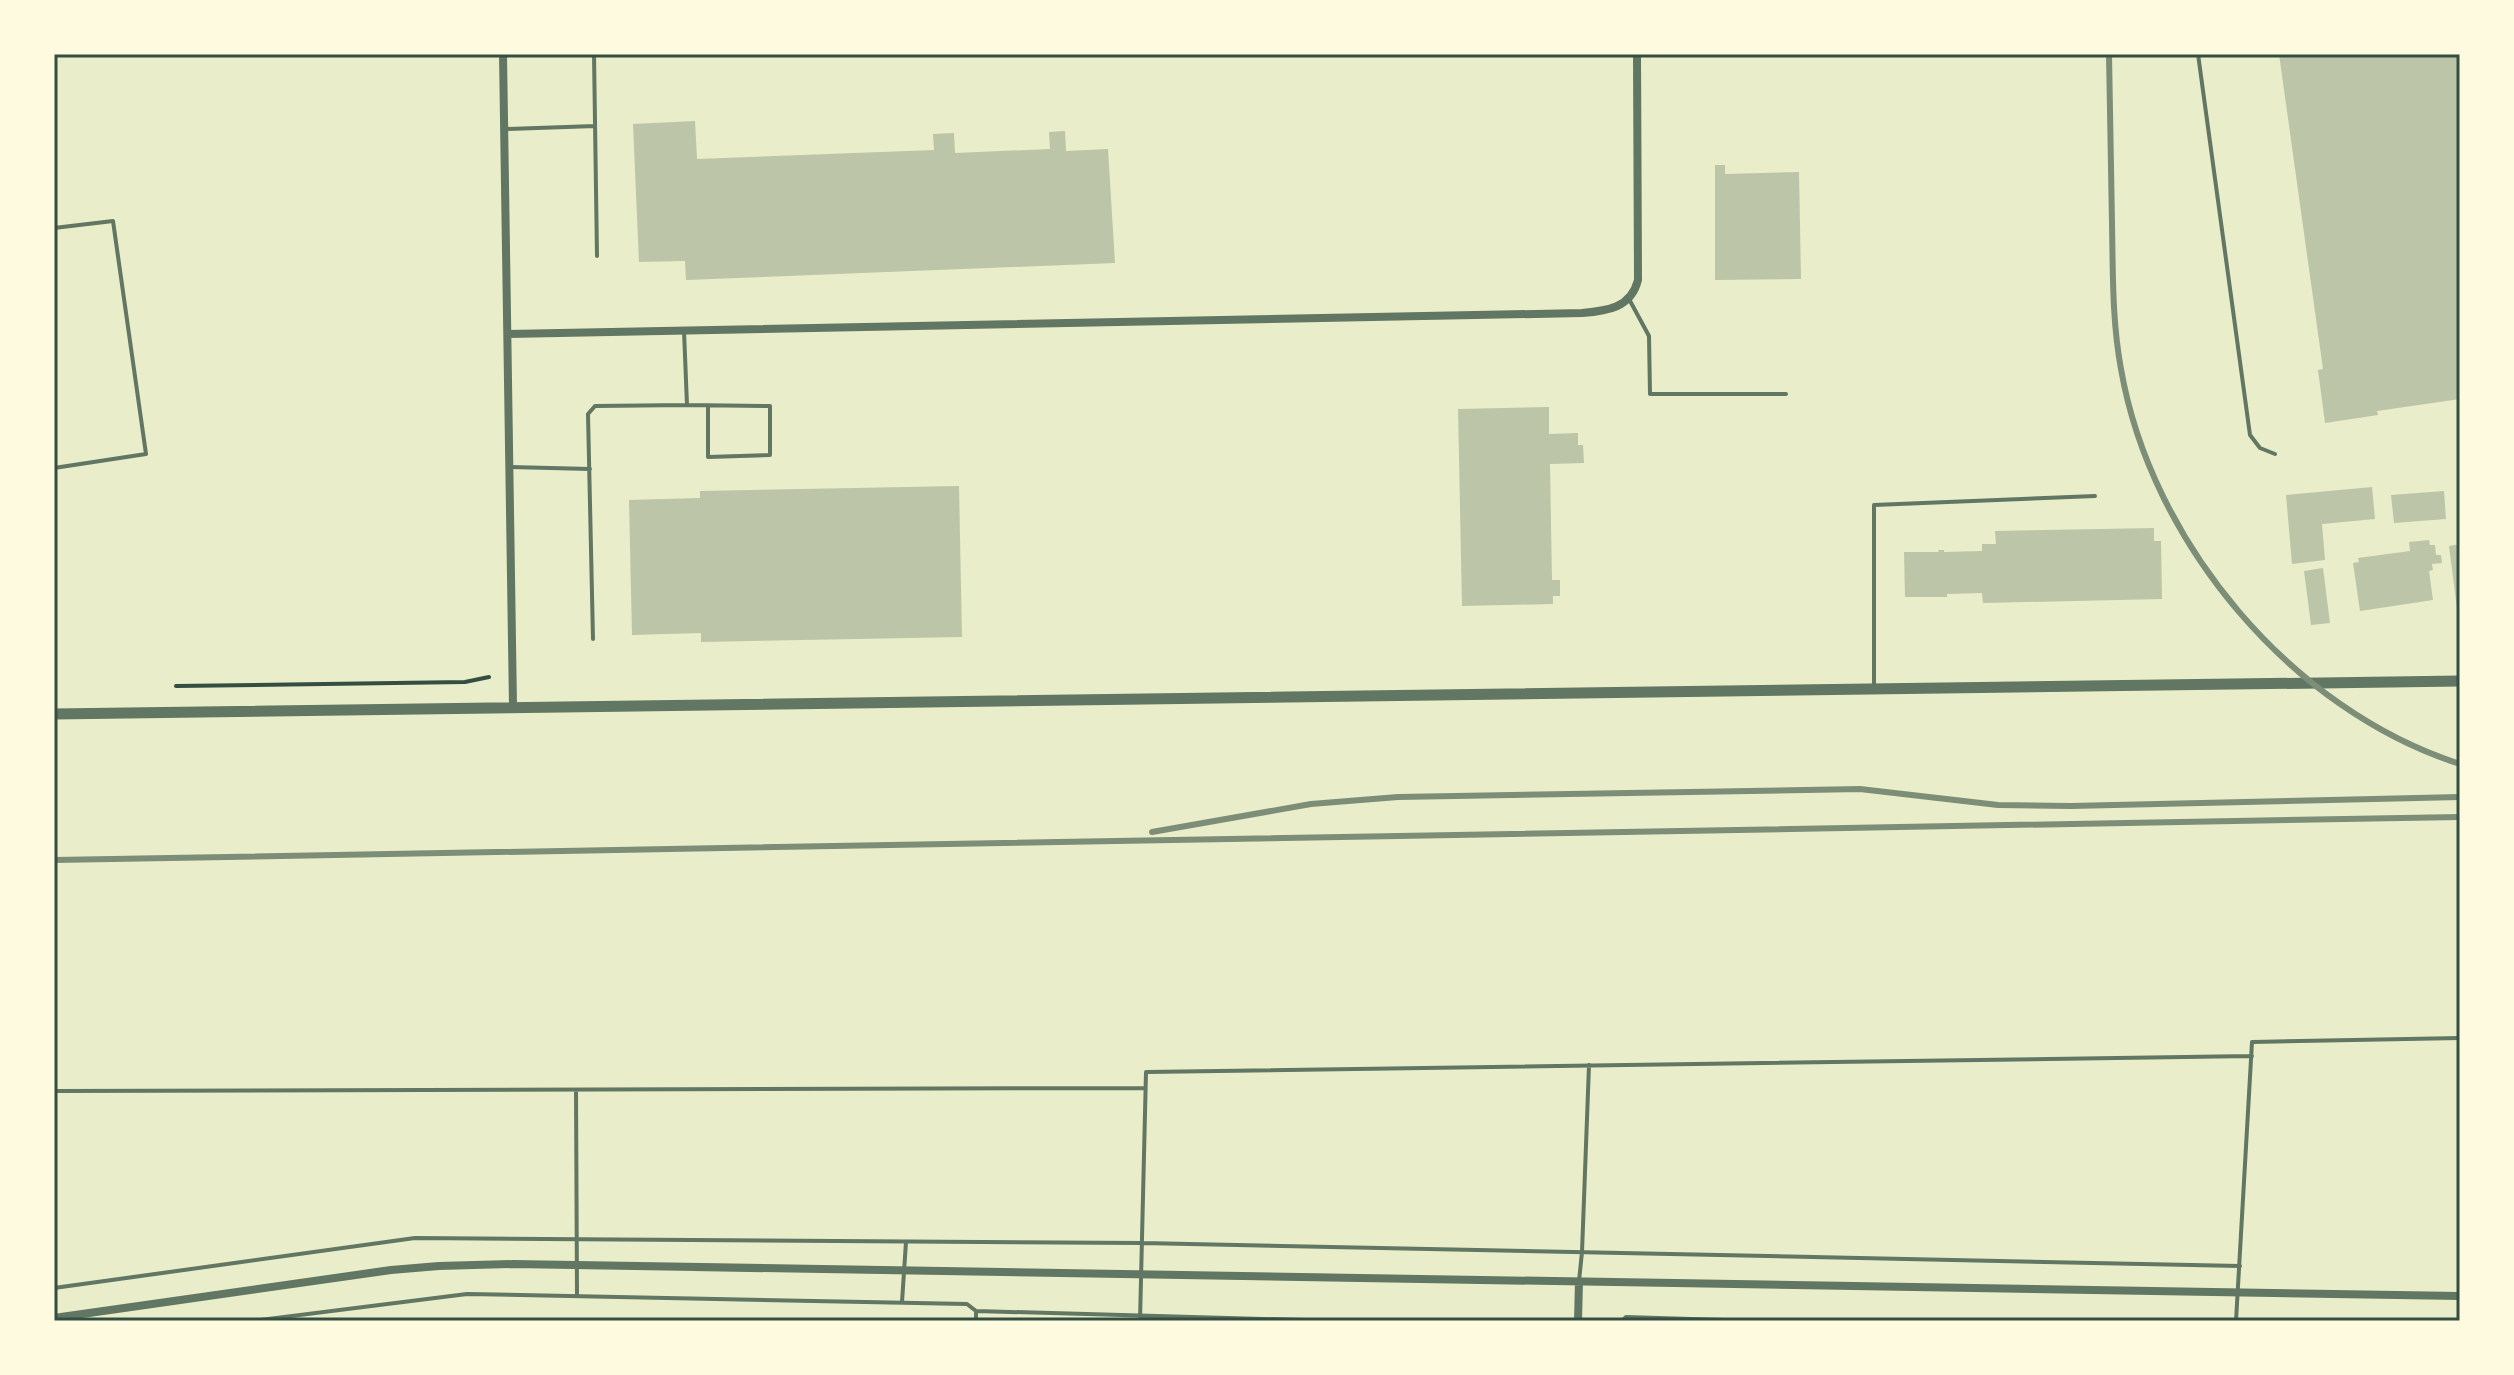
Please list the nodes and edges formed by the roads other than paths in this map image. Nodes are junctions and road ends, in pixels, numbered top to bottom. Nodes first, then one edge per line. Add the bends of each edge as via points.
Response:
1 (503, 54) edge
2 (594, 54) edge
3 (1637, 54) edge
4 (2198, 54) edge
5 (595, 126) junction
6 (504, 129) junction
7 (54, 228) edge
8 (597, 256) dead end
9 (1629, 299) junction
10 (684, 331) junction
11 (508, 334) junction
12 (1786, 394) dead end
13 (687, 405) junction
14 (708, 406) junction
15 (2275, 454) dead end
16 (510, 467) junction
17 (54, 468) edge
18 (590, 469) junction
19 (2095, 496) dead end
20 (593, 639) dead end
21 (2460, 681) edge
22 (1874, 690) junction
23 (513, 707) junction
24 (54, 714) edge
25 (2460, 1038) edge
26 (2252, 1056) junction
27 (1589, 1065) junction
28 (1145, 1088) junction
29 (576, 1089) junction
30 (54, 1091) edge
31 (577, 1239) junction
32 (906, 1242) junction
33 (1142, 1243) junction
34 (1582, 1252) junction
35 (577, 1265) junction
36 (2240, 1266) junction
37 (904, 1269) junction
38 (1141, 1273) junction
39 (1579, 1281) junction
40 (54, 1288) edge
41 (2238, 1293) junction
42 (577, 1296) junction
43 (2460, 1296) edge
44 (902, 1302) junction
45 (976, 1311) junction
46 (54, 1318) edge
47 (1102, 1318) edge
48 (1140, 1318) edge
49 (252, 1321) edge
50 (976, 1321) edge
51 (1338, 1321) edge
52 (1578, 1321) edge
53 (1622, 1321) edge
54 (1757, 1321) edge
55 (2236, 1321) edge

1 - 6 street
2 - 5 lane
3 - 9 street via 1638,280
4 - 15 lane via 2250,435 2260,448
5 - 6 lane
5 - 8 lane
6 - 11 street
7 - 17 lane via 113,221 146,454
9 - 10 street via 1606,311 1582,313
9 - 12 lane via 1649,336 1650,394
10 - 11 street
10 - 13 lane
11 - 16 street
13 - 14 lane
13 - 18 lane via 595,406 588,414
14 - 14 lane via 708,457 770,455 770,406
16 - 18 lane
16 - 23 street
18 - 20 lane
19 - 22 lane via 1874,505
21 - 22 street
22 - 23 street
23 - 24 street
25 - 26 lane via 2252,1042
26 - 27 lane
26 - 36 lane
27 - 28 lane via 1146,1072
27 - 34 lane
28 - 29 lane
28 - 33 lane
29 - 30 lane
29 - 31 lane
31 - 32 lane
31 - 35 lane
31 - 40 lane via 415,1238
32 - 33 lane
32 - 37 lane
33 - 34 lane
33 - 38 lane
34 - 36 lane
34 - 39 lane
35 - 37 street
35 - 42 lane
35 - 46 street via 407,1269
36 - 41 lane
37 - 38 street
37 - 44 lane
38 - 39 street
38 - 48 lane
39 - 41 street
39 - 52 street
41 - 43 street
41 - 55 lane
42 - 44 lane
42 - 49 lane via 467,1294
44 - 45 lane via 967,1304
45 - 47 lane
45 - 50 lane
47 - 48 lane
48 - 51 lane
53 - 54 lane

